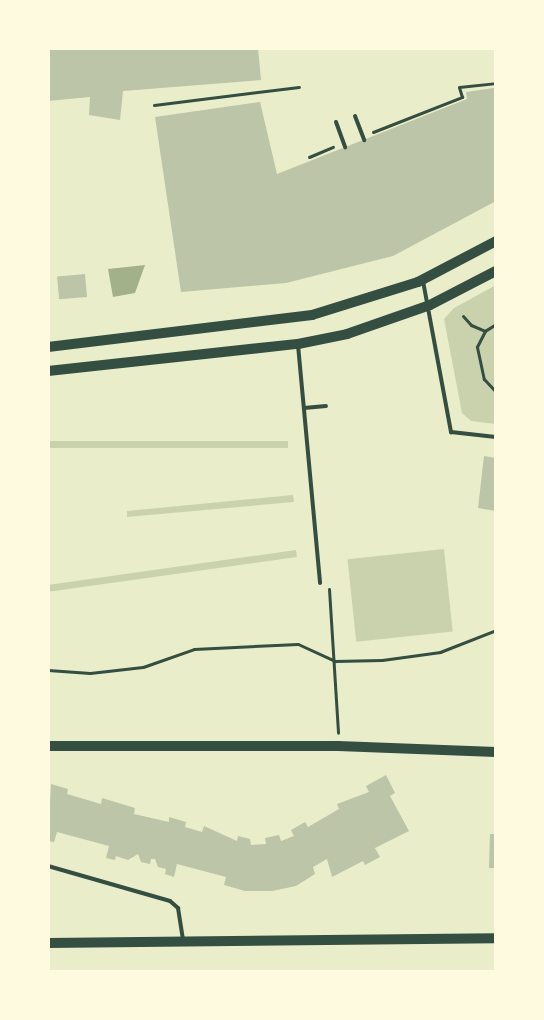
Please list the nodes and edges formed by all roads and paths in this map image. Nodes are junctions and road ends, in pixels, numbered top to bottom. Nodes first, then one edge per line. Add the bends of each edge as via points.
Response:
1 (496, 82) edge
2 (299, 87) dead end
3 (154, 105) dead end
4 (355, 116) dead end
5 (336, 122) dead end
6 (363, 138) joint
7 (345, 145) joint
8 (309, 157) dead end
9 (496, 241) edge
10 (496, 271) edge
11 (423, 280) junction
12 (430, 305) junction
13 (464, 316) dead end
14 (496, 324) edge
15 (485, 331) junction
16 (298, 344) junction
17 (48, 347) edge
18 (48, 371) edge
19 (496, 392) edge
20 (326, 406) dead end
21 (304, 408) junction
22 (496, 437) edge
23 (320, 584) dead end
24 (496, 630) edge
25 (48, 670) edge
26 (48, 746) edge
27 (496, 752) edge
28 (48, 866) edge
29 (496, 938) edge
30 (183, 941) junction
31 (48, 943) edge

1 - 6 path via 459,87 462,97
2 - 3 path
4 - 6 lane
5 - 7 lane
7 - 8 path
9 - 11 main road
10 - 12 main road
11 - 12 lane
11 - 17 main road via 312,315
12 - 16 main road via 378,326
12 - 22 lane via 451,432
13 - 15 path via 471,325
14 - 15 path
15 - 19 path via 477,346 480,367 484,379
16 - 18 main road
16 - 21 lane
20 - 21 lane
21 - 23 lane
24 - 25 path via 440,652 382,660 335,661 298,644 194,649 143,667 90,673
26 - 27 main road via 338,746
28 - 30 lane via 170,901 178,908
29 - 30 main road
30 - 31 main road

